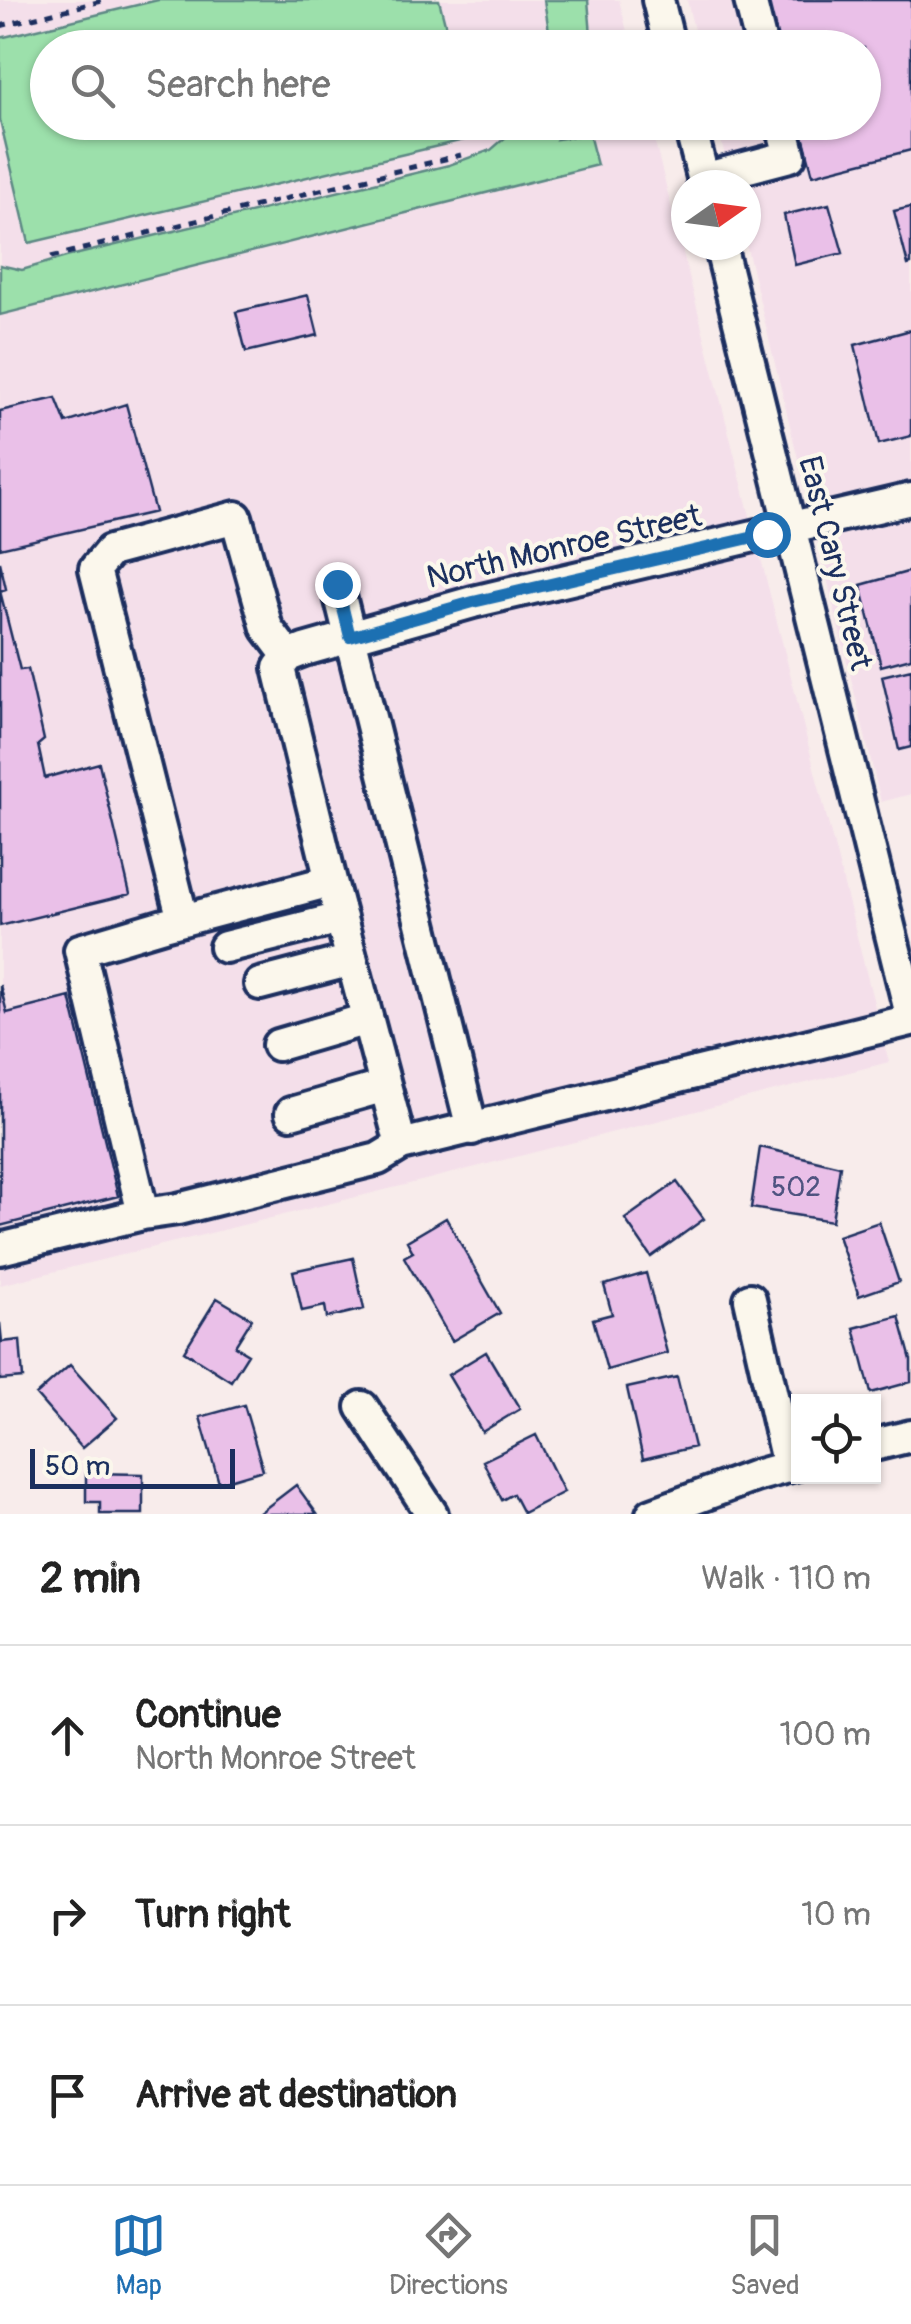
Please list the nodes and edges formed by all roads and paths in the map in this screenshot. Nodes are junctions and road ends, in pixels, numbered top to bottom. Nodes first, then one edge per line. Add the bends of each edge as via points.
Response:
1 (106, 0) edge
2 (658, 0) edge
3 (750, 0) edge
4 (0, 26) edge
5 (666, 30) edge
6 (758, 30) edge
7 (694, 140) edge
8 (786, 140) edge
9 (461, 154) dead end
10 (701, 170) edge
11 (744, 170) edge
12 (50, 257) dead end
13 (724, 260) edge
14 (911, 499) edge
15 (790, 528) junction
16 (337, 584) dead end
17 (350, 637) junction
18 (288, 656) junction
19 (331, 881) junction
20 (340, 918) junction
21 (182, 920) junction
22 (225, 947) dead end
23 (352, 960) junction
24 (260, 984) dead end
25 (911, 1018) edge
26 (367, 1019) junction
27 (278, 1045) dead end
28 (385, 1086) junction
29 (291, 1113) dead end
30 (472, 1129) junction
31 (401, 1146) junction
32 (143, 1214) junction
33 (0, 1249) edge
34 (750, 1299) dead end
35 (362, 1407) dead end
36 (911, 1436) edge
37 (881, 1443) edge
38 (791, 1454) edge
39 (791, 1466) edge
40 (432, 1514) edge
41 (652, 1514) edge

1 - 4 path
2 - 5 street
3 - 6 street
7 - 10 street
8 - 11 street via 790,156
9 - 12 path
13 - 15 street, East Cary Street
14 - 15 street, North Monroe Street
15 - 17 street, North Monroe Street
15 - 25 street, East Cary Street
16 - 17 street
17 - 18 street, North Monroe Street
17 - 30 street
18 - 19 street via 279,668 282,684
18 - 21 street via 268,628 236,517 110,551 96,569
19 - 20 street
19 - 21 street
20 - 22 street
20 - 23 street
21 - 32 street via 80,950
23 - 24 street
23 - 26 street
25 - 30 street
26 - 27 street
26 - 28 street
28 - 29 street
28 - 31 street
30 - 31 street
31 - 32 street via 378,1160
32 - 33 street
34 - 38 street
35 - 40 street
36 - 37 street
39 - 41 street

